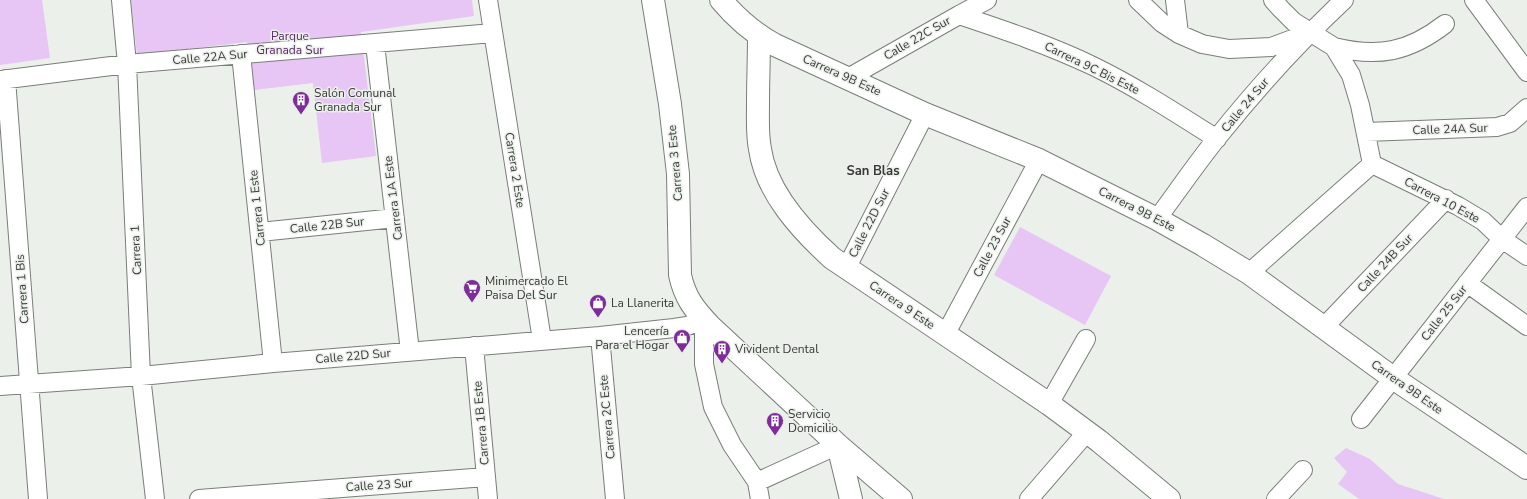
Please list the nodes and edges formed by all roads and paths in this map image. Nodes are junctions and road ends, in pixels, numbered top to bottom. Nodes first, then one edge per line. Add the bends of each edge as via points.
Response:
1 (121, 0) edge
2 (488, 0) edge
3 (653, 0) edge
4 (721, 0) edge
5 (987, 0) edge
6 (1138, 0) edge
7 (1175, 0) edge
8 (1273, 0) edge
9 (1344, 0) edge
10 (1474, 0) edge
11 (958, 15) junction
12 (1445, 24) dead end
13 (1310, 32) junction
14 (493, 33) junction
15 (1179, 34) junction
16 (759, 36) junction
17 (375, 44) junction
18 (1334, 47) junction
19 (240, 54) junction
20 (127, 64) junction
21 (1527, 72) edge
22 (848, 78) junction
23 (3, 79) edge
24 (1527, 108) edge
25 (925, 114) junction
26 (1366, 132) junction
27 (1217, 139) junction
28 (1039, 160) junction
29 (1372, 164) junction
30 (1446, 199) junction
31 (1527, 207) edge
32 (396, 218) junction
33 (1157, 219) junction
34 (260, 232) junction
35 (1502, 239) junction
36 (1527, 256) edge
37 (846, 268) junction
38 (1249, 273) junction
39 (1467, 283) junction
40 (704, 320) junction
41 (1527, 326) edge
42 (1324, 327) junction
43 (945, 335) junction
44 (600, 336) junction
45 (1086, 339) dead end
46 (542, 340) junction
47 (474, 346) junction
48 (410, 352) junction
49 (273, 363) junction
50 (141, 376) junction
51 (1393, 378) junction
52 (29, 383) junction
53 (0, 386) edge
54 (1049, 404) junction
55 (1362, 418) dead end
56 (1087, 432) junction
57 (838, 445) junction
58 (1527, 468) edge
59 (1303, 470) dead end
60 (486, 477) junction
61 (757, 482) junction
62 (38, 499) edge
63 (155, 499) edge
64 (199, 499) edge
65 (488, 499) edge
66 (615, 499) edge
67 (760, 499) edge
68 (851, 499) edge
69 (901, 499) edge
70 (1029, 499) edge
71 (1169, 499) edge
72 (1276, 499) edge

1 - 20 street, Carrera 1
2 - 14 street, Carrera 2 Este
3 - 40 street, Carrera 3 Este via 670,104 678,174 680,275 687,298
4 - 16 street, Carrera 9B Este via 743,24
5 - 11 street, Calle 22C Sur
6 - 15 street via 1162,23
7 - 15 street
8 - 13 street via 1294,22
9 - 13 street, Calle 24 Sur
10 - 21 street
11 - 22 street, Calle 22C Sur
11 - 27 street, Carrera 9C Bis Este via 1027,37 1093,66 1156,100
12 - 18 street via 1429,36 1392,51 1353,52
13 - 15 street via 1271,47 1229,49 1202,44
13 - 18 street
13 - 27 street, Calle 24 Sur via 1262,84
14 - 17 street, Calle 22A Sur
14 - 46 street, Carrera 2 Este
16 - 22 street, Carrera 9B Este via 775,46
16 - 37 street, Carrera 9 Este via 758,132 765,168 773,187 804,230 827,254
17 - 19 street, Calle 22A Sur
17 - 32 street, Carrera 1A Este
18 - 26 street via 1351,75
19 - 20 street, Calle 22A Sur
19 - 34 street, Carrera 1 Este
20 - 23 street, Calle 22A Sur
20 - 50 street, Carrera 1
22 - 25 street, Carrera 9B Este
23 - 52 street, Carrera 1 Bis
24 - 26 street, Calle 24A Sur via 1510,123 1497,127
25 - 28 street, Carrera 9B Este
25 - 37 street, Calle 22D Sur
26 - 29 street
27 - 33 street, Calle 24 Sur
28 - 33 street, Carrera 9B Este
28 - 43 street, Calle 23 Sur
29 - 30 street, Carrera 10 Este
29 - 38 street
30 - 35 street, Carrera 10 Este via 1483,221
30 - 42 street, Calle 24B Sur
31 - 35 street, Calle 25 Sur
32 - 34 street, Calle 22B Sur
32 - 48 street, Carrera 1A Este
33 - 38 street, Carrera 9B Este
34 - 49 street, Carrera 1 Este
35 - 36 street, Carrera 10 Este
35 - 39 street, Calle 25 Sur
37 - 43 street, Carrera 9 Este
38 - 42 street, Carrera 9B Este
39 - 41 street
39 - 51 street, Calle 25 Sur
40 - 44 street, Calle 22D Sur via 674,328
40 - 57 street, Carrera 3 Este
40 - 61 street via 704,364 713,407 732,446
42 - 51 street, Carrera 9B Este
43 - 54 street, Carrera 9 Este
44 - 46 street, Calle 22D Sur
44 - 66 street, Carrera 2C Este
45 - 54 street
46 - 47 street, Calle 22D Sur
47 - 48 street, Calle 22D Sur
47 - 60 street, Carrera 1B Este
48 - 49 street, Calle 22D Sur
49 - 50 street, Calle 22D Sur
50 - 52 street, Calle 22D Sur
50 - 63 street, Carrera 1
51 - 55 street, Calle 25 Sur
51 - 58 street, Carrera 9B Este
52 - 53 street, Calle 22D Sur
52 - 62 street, Carrera 1 Bis
54 - 56 street, Carrera 9 Este
56 - 70 street
56 - 71 street, Carrera 9 Este
57 - 61 street
57 - 68 street
57 - 69 street, Carrera 3 Este
59 - 72 street
60 - 64 street, Calle 23 Sur
60 - 65 street, Carrera 1B Este
61 - 67 street

